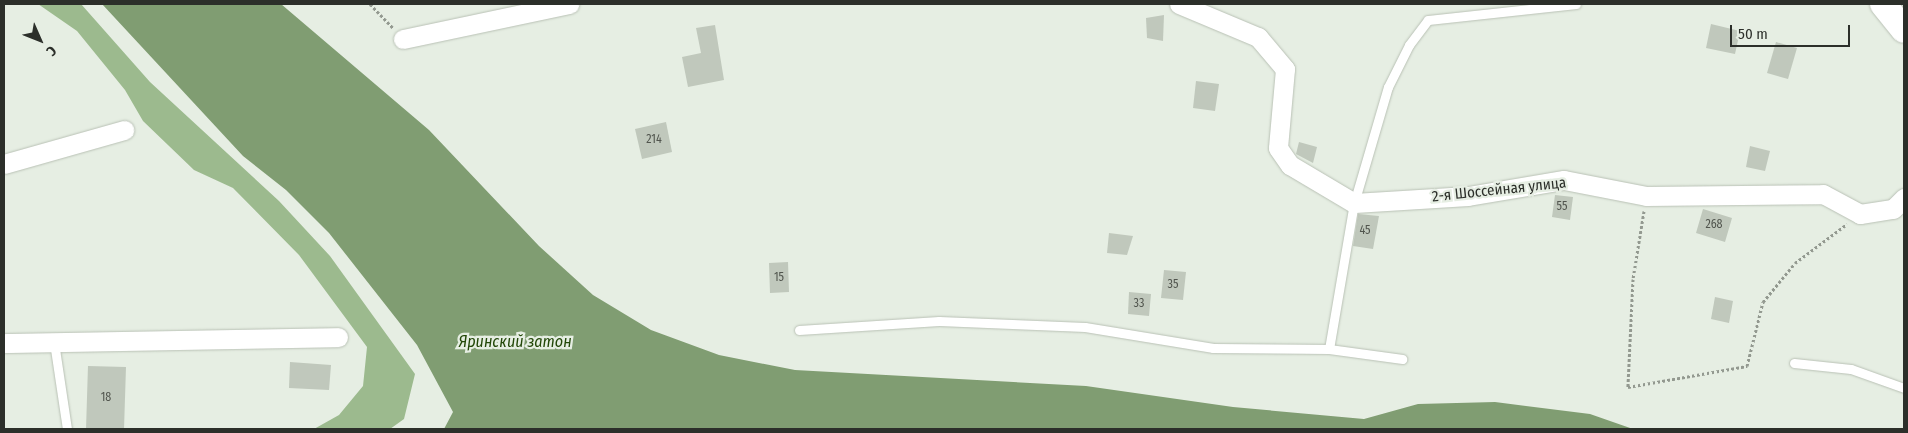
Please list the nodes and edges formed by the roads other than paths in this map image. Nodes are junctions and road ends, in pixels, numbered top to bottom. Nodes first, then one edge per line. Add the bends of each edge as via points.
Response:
1 (569, 4) edge
2 (1179, 4) edge
3 (1576, 4) edge
4 (1883, 4) edge
5 (1904, 30) edge
6 (403, 39) road end
7 (124, 130) dead end
8 (4, 164) edge
9 (1904, 198) edge
10 (1354, 203) junction
11 (799, 330) dead end
12 (338, 337) dead end
13 (54, 342) junction
14 (4, 343) edge
15 (1329, 349) junction
16 (1402, 359) dead end
17 (1794, 363) dead end
18 (1904, 388) edge
19 (67, 429) edge

1 - 6 street
2 - 10 street via 1258,37 1285,69 1278,148 1290,165
3 - 10 lane via 1428,20 1388,86
4 - 5 street
7 - 8 street
9 - 10 street, 2-я Шоссейная улица via 1893,209 1860,214 1823,194 1646,196 1564,180 1468,196
10 - 15 lane
11 - 15 lane via 939,321 1085,327 1212,348
12 - 13 street
13 - 14 street
13 - 19 lane
15 - 16 lane
17 - 18 lane via 1851,369

